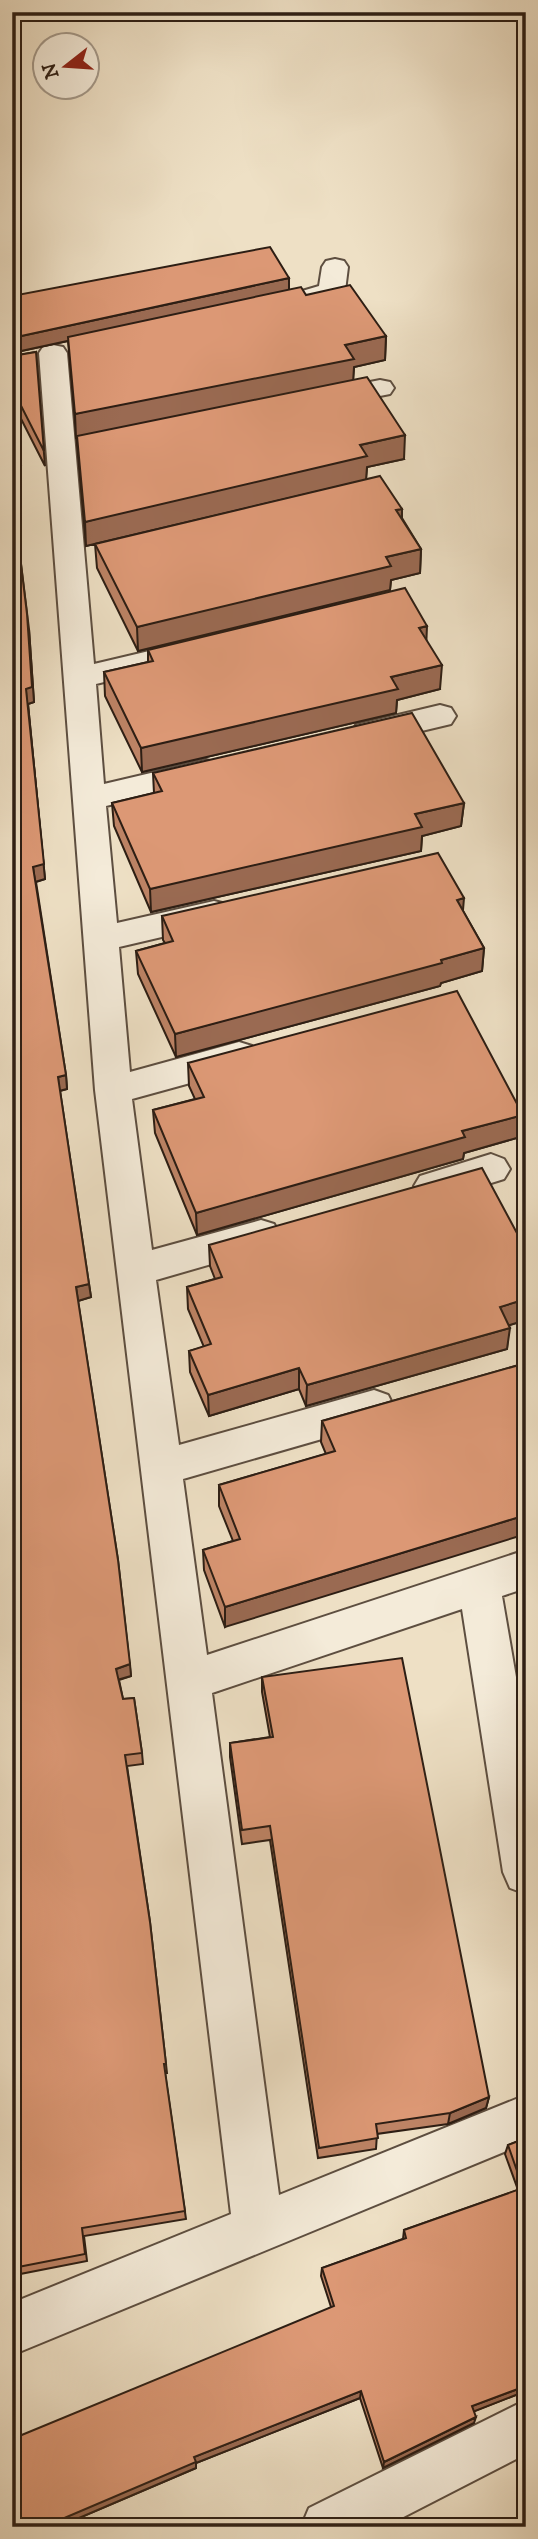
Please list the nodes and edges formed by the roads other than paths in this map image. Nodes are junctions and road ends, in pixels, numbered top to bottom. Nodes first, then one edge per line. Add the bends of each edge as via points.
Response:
1 (335, 267) dead end
2 (265, 309) edge
3 (52, 354) dead end
4 (380, 388) dead end
5 (300, 404) edge
6 (226, 642) edge
7 (79, 678) junction
8 (440, 716) dead end
9 (332, 741) edge
10 (237, 764) edge
11 (89, 799) junction
12 (247, 905) edge
13 (100, 939) junction
14 (274, 1047) edge
15 (113, 1090) junction
16 (491, 1169) dead end
17 (398, 1196) edge
18 (293, 1225) edge
19 (135, 1270) junction
20 (412, 1396) edge
21 (160, 1468) junction
22 (526, 1569) edge
23 (479, 1584) junction
24 (187, 1681) junction
25 (526, 1872) edge
26 (526, 2119) edge
27 (258, 2228) junction
28 (12, 2329) edge
29 (526, 2426) edge
30 (328, 2527) edge

1 - 2 street via 332,291
3 - 7 street via 74,449 83,558
4 - 5 street
6 - 7 street
7 - 11 street
8 - 9 street
10 - 11 street
11 - 13 street
12 - 13 street
13 - 15 street
14 - 15 street
15 - 19 street
16 - 17 street
18 - 19 street
19 - 21 street
20 - 21 street
21 - 24 street
22 - 23 street
23 - 24 street
23 - 25 street
24 - 27 street
26 - 27 street
27 - 28 street
29 - 30 street

